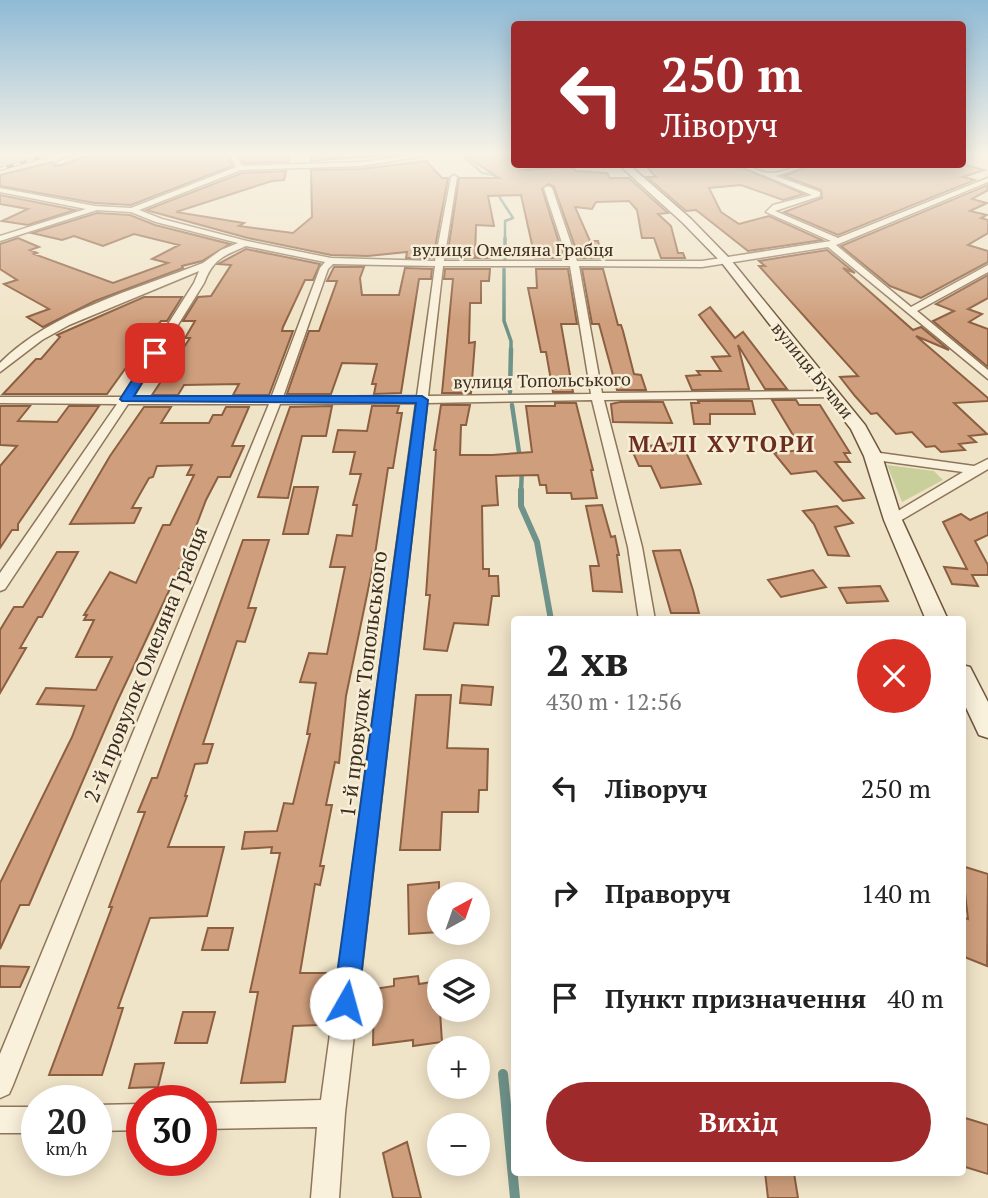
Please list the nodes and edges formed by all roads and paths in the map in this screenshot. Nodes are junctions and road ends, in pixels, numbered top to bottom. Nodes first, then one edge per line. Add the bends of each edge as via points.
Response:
1 (93, 209) edge
2 (112, 209) edge
3 (135, 209) edge
4 (449, 209) edge
5 (555, 209) edge
6 (672, 209) edge
7 (774, 209) edge
8 (919, 209) edge
9 (132, 210) junction
10 (0, 239) edge
11 (245, 243) junction
12 (835, 243) junction
13 (331, 261) junction
14 (726, 261) junction
15 (206, 265) junction
16 (439, 265) junction
17 (574, 265) junction
18 (988, 268) edge
19 (910, 311) junction
20 (0, 369) edge
21 (988, 376) edge
22 (833, 394) junction
23 (597, 397) junction
24 (126, 399) junction
25 (0, 400) edge
26 (422, 400) junction
27 (276, 401) junction
28 (873, 456) junction
29 (983, 467) edge
30 (893, 520) junction
31 (0, 585) edge
32 (646, 616) edge
33 (935, 616) edge
34 (966, 682) edge
35 (988, 727) edge
36 (0, 1085) edge
37 (332, 1113) junction
38 (217, 1116) edge
39 (21, 1120) edge
40 (0, 1121) edge
41 (325, 1198) edge

1 - 10 street
2 - 9 street
3 - 9 street
4 - 16 street, 1-й провулок Топольського
5 - 17 street
6 - 14 street, вулиця Бучми
7 - 12 street via 770,212
8 - 12 street, вулиця Омеляна Грабця
9 - 11 street, вулиця Омеляна Грабця
11 - 13 street, вулиця Омеляна Грабця
11 - 15 street
12 - 14 street, вулиця Омеляна Грабця
12 - 19 street
13 - 16 street, вулиця Омеляна Грабця
13 - 27 street, 2-й провулок Омеляна Грабця via 324,268
14 - 17 street, вулиця Омеляна Грабця
14 - 22 street, вулиця Бучми
15 - 20 street via 72,320 23,348
15 - 24 street
16 - 17 street, вулиця Омеляна Грабця
16 - 26 street, 1-й провулок Топольського
17 - 23 street
18 - 19 street
19 - 21 street
22 - 23 street, вулиця Топольського
22 - 28 street, вулиця Бучми
23 - 26 street, вулиця Топольського
23 - 32 street via 635,547
24 - 25 street, вулиця Топольського
24 - 27 street, вулиця Топольського
24 - 31 street
26 - 27 street, вулиця Топольського
26 - 37 street, 1-й провулок Топольського
27 - 36 street, 2-й провулок Омеляна Грабця
28 - 29 street
28 - 30 street, вулиця Бучми
29 - 30 street
30 - 33 street, вулиця Бучми
34 - 35 street
37 - 38 street
37 - 41 street, 1-й провулок Топольського
39 - 40 street

